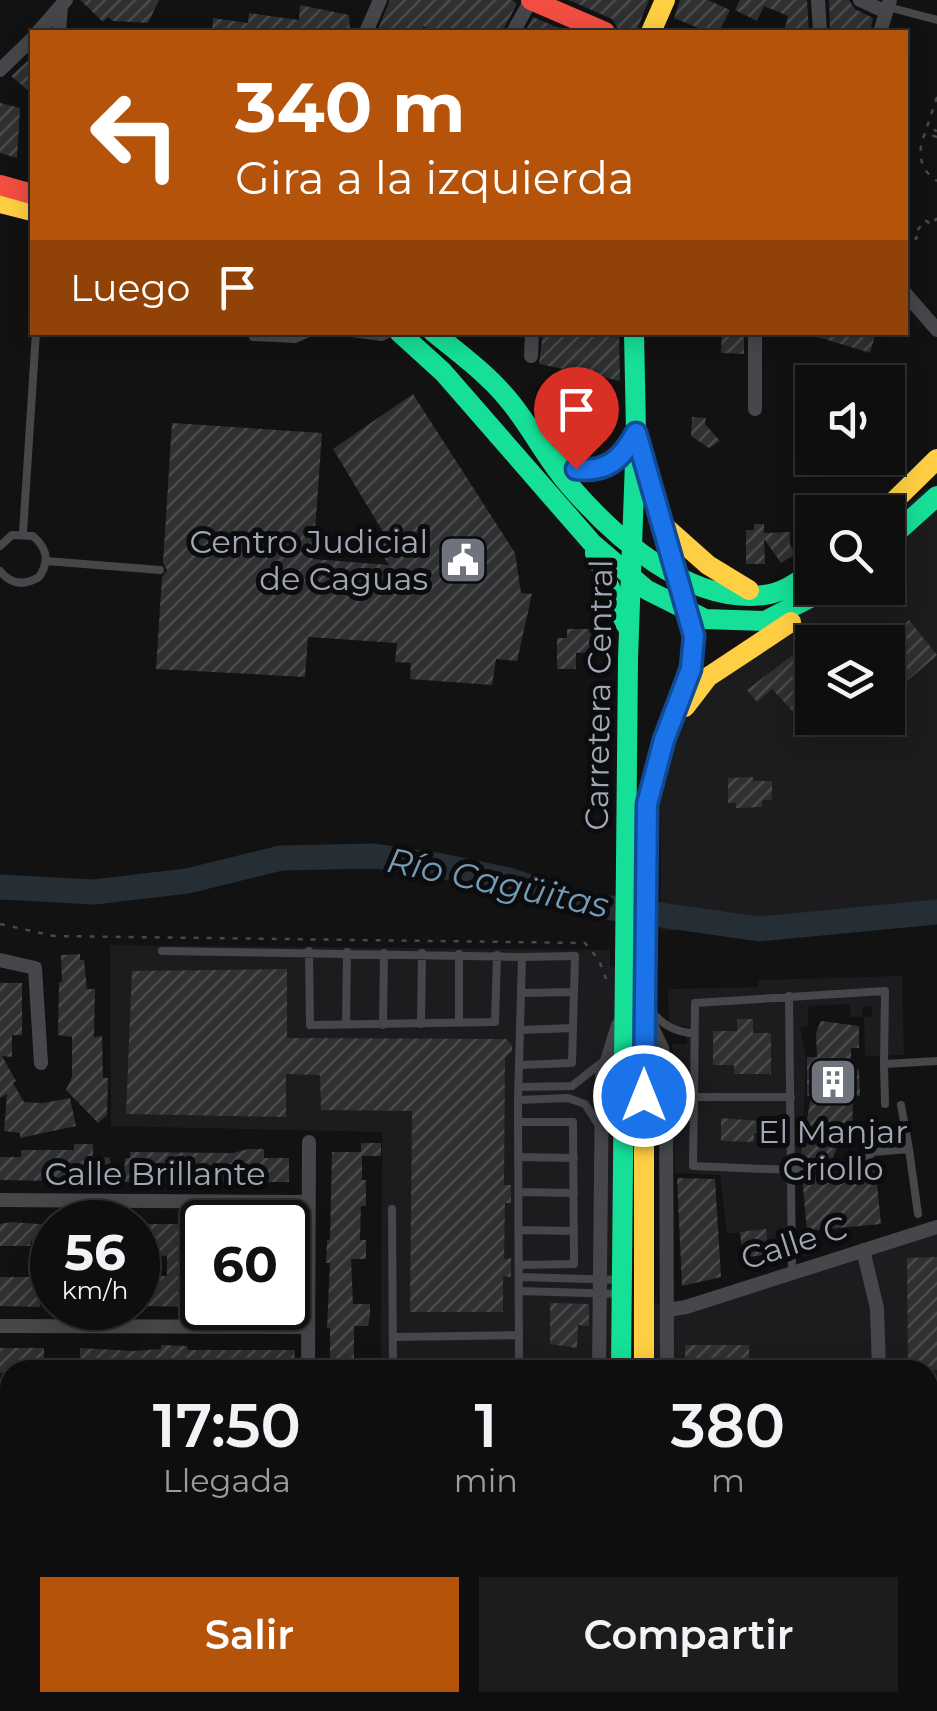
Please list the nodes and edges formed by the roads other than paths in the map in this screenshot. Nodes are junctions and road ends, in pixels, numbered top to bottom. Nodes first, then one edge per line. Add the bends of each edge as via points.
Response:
1 (380, 0) edge
2 (531, 0) edge
3 (665, 0) edge
4 (818, 0) edge
5 (860, 0) edge
6 (64, 2) edge
7 (888, 6) edge
8 (937, 20) edge
9 (40, 30) edge
10 (59, 30) edge
11 (367, 30) edge
12 (514, 30) edge
13 (600, 30) edge
14 (652, 30) edge
15 (820, 30) edge
16 (881, 30) edge
17 (30, 41) edge
18 (0, 70) edge
19 (0, 185) edge
20 (30, 193) edge
21 (0, 203) edge
22 (30, 210) edge
23 (908, 297) edge
24 (937, 330) edge
25 (36, 335) edge
26 (308, 335) edge
27 (401, 335) edge
28 (436, 335) edge
29 (634, 335) edge
30 (756, 335) edge
31 (253, 337) dead end
32 (534, 338) edge
33 (531, 356) dead end
34 (754, 409) dead end
35 (636, 433) junction
36 (548, 456) junction
37 (937, 459) edge
38 (900, 495) edge
39 (937, 496) edge
40 (663, 524) junction
41 (905, 525) edge
42 (23, 533) junction
43 (632, 544) junction
44 (0, 546) edge
45 (592, 546) junction
46 (46, 561) junction
47 (160, 570) dead end
48 (0, 571) edge
49 (678, 574) junction
50 (632, 579) junction
51 (795, 584) edge
52 (761, 596) junction
53 (806, 605) edge
54 (810, 605) edge
55 (688, 612) junction
56 (630, 644) junction
57 (664, 740) junction
58 (636, 834) junction
59 (162, 951) dead end
60 (309, 952) junction
61 (347, 952) junction
62 (384, 953) junction
63 (422, 953) junction
64 (459, 954) junction
65 (497, 955) junction
66 (522, 956) junction
67 (0, 960) edge
68 (639, 973) junction
69 (574, 992) junction
70 (522, 993) junction
71 (789, 996) junction
72 (626, 1001) junction
73 (648, 1007) junction
74 (458, 1023) junction
75 (383, 1024) junction
76 (421, 1024) junction
77 (346, 1025) junction
78 (573, 1028) junction
79 (521, 1030) junction
80 (695, 1034) junction
81 (608, 1057) junction
82 (937, 1061) edge
83 (41, 1063) dead end
84 (884, 1064) junction
85 (520, 1066) junction
86 (518, 1086) junction
87 (694, 1097) junction
88 (791, 1098) junction
89 (518, 1100) junction
90 (885, 1104) dead end
91 (901, 1105) dead end
92 (667, 1109) junction
93 (518, 1122) junction
94 (602, 1130) junction
95 (644, 1131) junction
96 (309, 1142) dead end
97 (909, 1149) junction
98 (518, 1157) junction
99 (574, 1158) junction
100 (791, 1170) junction
101 (518, 1192) junction
102 (574, 1192) junction
103 (0, 1200) edge
104 (309, 1200) edge
105 (180, 1201) edge
106 (392, 1209) dead end
107 (918, 1214) dead end
108 (937, 1227) edge
109 (519, 1230) junction
110 (574, 1231) junction
111 (863, 1250) junction
112 (520, 1264) junction
113 (792, 1273) junction
114 (520, 1277) junction
115 (611, 1286) junction
116 (644, 1287) junction
117 (520, 1291) junction
118 (668, 1310) junction
119 (0, 1326) edge
120 (180, 1327) edge
121 (308, 1330) edge
122 (519, 1335) junction
123 (394, 1338) junction
124 (308, 1360) edge
125 (393, 1360) edge
126 (519, 1360) edge
127 (600, 1360) edge
128 (620, 1360) edge
129 (644, 1360) edge
130 (667, 1360) edge
131 (879, 1360) edge

1 - 11 street
2 - 12 street
2 - 13 main road
3 - 14 main road
4 - 15 street
5 - 7 street
6 - 9 street
6 - 10 street
7 - 8 lane
7 - 16 street
17 - 18 street
19 - 20 main road
21 - 22 main road
23 - 24 street
25 - 42 lane
26 - 31 lane
27 - 45 main road via 460,387
28 - 36 main road via 506,396
29 - 35 main road
30 - 34 street
32 - 33 street
35 - 36 main road via 623,455 602,469 576,469
35 - 40 main road, Carretera Central
35 - 43 main road, Carretera Central
36 - 43 main road
37 - 38 main road
39 - 41 main road
40 - 49 main road, Carretera Central
40 - 52 main road via 708,565
42 - 44 lane
42 - 46 lane via 40,542
43 - 49 main road
43 - 50 main road, Carretera Central
45 - 50 main road
45 - 56 main road
46 - 47 lane
46 - 48 lane via 39,577 23,584
49 - 52 main road via 710,589
49 - 55 main road, Carretera Central
50 - 55 main road
50 - 56 main road, Carretera Central
51 - 52 main road
53 - 55 main road via 750,624
54 - 57 main road via 708,677
55 - 57 main road, Carretera Central via 694,652
56 - 58 main road, Carretera Central
57 - 58 main road, Carretera Central
58 - 68 main road, Carretera Central
59 - 60 lane
60 - 61 lane
60 - 77 lane via 310,1024
61 - 62 lane
61 - 77 lane
62 - 63 lane
62 - 75 lane
63 - 64 lane
63 - 76 lane
64 - 65 lane
64 - 74 lane
65 - 66 lane
65 - 74 lane via 495,1022
66 - 69 lane via 576,956
66 - 70 lane
67 - 83 street via 35,968
68 - 72 main road, Carretera Central
68 - 73 street
68 - 95 main road, Carretera Central
69 - 70 lane
69 - 78 lane
70 - 79 lane
71 - 80 lane via 695,1003
71 - 84 lane via 885,991
71 - 88 lane
72 - 81 street
72 - 115 main road, Carretera Central
73 - 80 lane via 674,1032
73 - 92 street via 664,1058
74 - 76 lane
75 - 76 lane
75 - 77 lane
78 - 79 lane
78 - 85 lane via 572,1063
79 - 85 lane
80 - 87 lane
81 - 86 lane via 572,1086
81 - 94 street
82 - 84 lane
84 - 90 lane
85 - 86 lane
86 - 89 lane
87 - 88 lane
87 - 100 lane via 693,1166
88 - 100 lane
89 - 93 lane
89 - 94 lane via 585,1104
91 - 97 lane
92 - 95 main road
92 - 118 street
93 - 98 lane
93 - 99 lane via 574,1122
94 - 115 street
95 - 116 main road, Carretera Central
96 - 104 street
97 - 100 lane
97 - 107 lane
98 - 99 lane
98 - 101 lane
99 - 102 lane
100 - 113 lane
101 - 102 lane
101 - 109 lane
102 - 110 lane
103 - 105 street, Calle Brillante
106 - 123 lane
108 - 111 street, Calle C
109 - 110 lane
109 - 112 lane
110 - 112 lane via 574,1264
111 - 113 street, Calle C
111 - 131 street
112 - 114 lane
113 - 118 street, Calle C
114 - 115 lane
114 - 117 lane
115 - 116 lane
115 - 116 lane
115 - 117 lane
115 - 127 street
115 - 128 main road, Carretera Central
116 - 129 main road, Carretera Central
117 - 122 lane
118 - 130 street
119 - 120 street
121 - 124 street
122 - 123 lane
122 - 126 lane
123 - 125 lane

